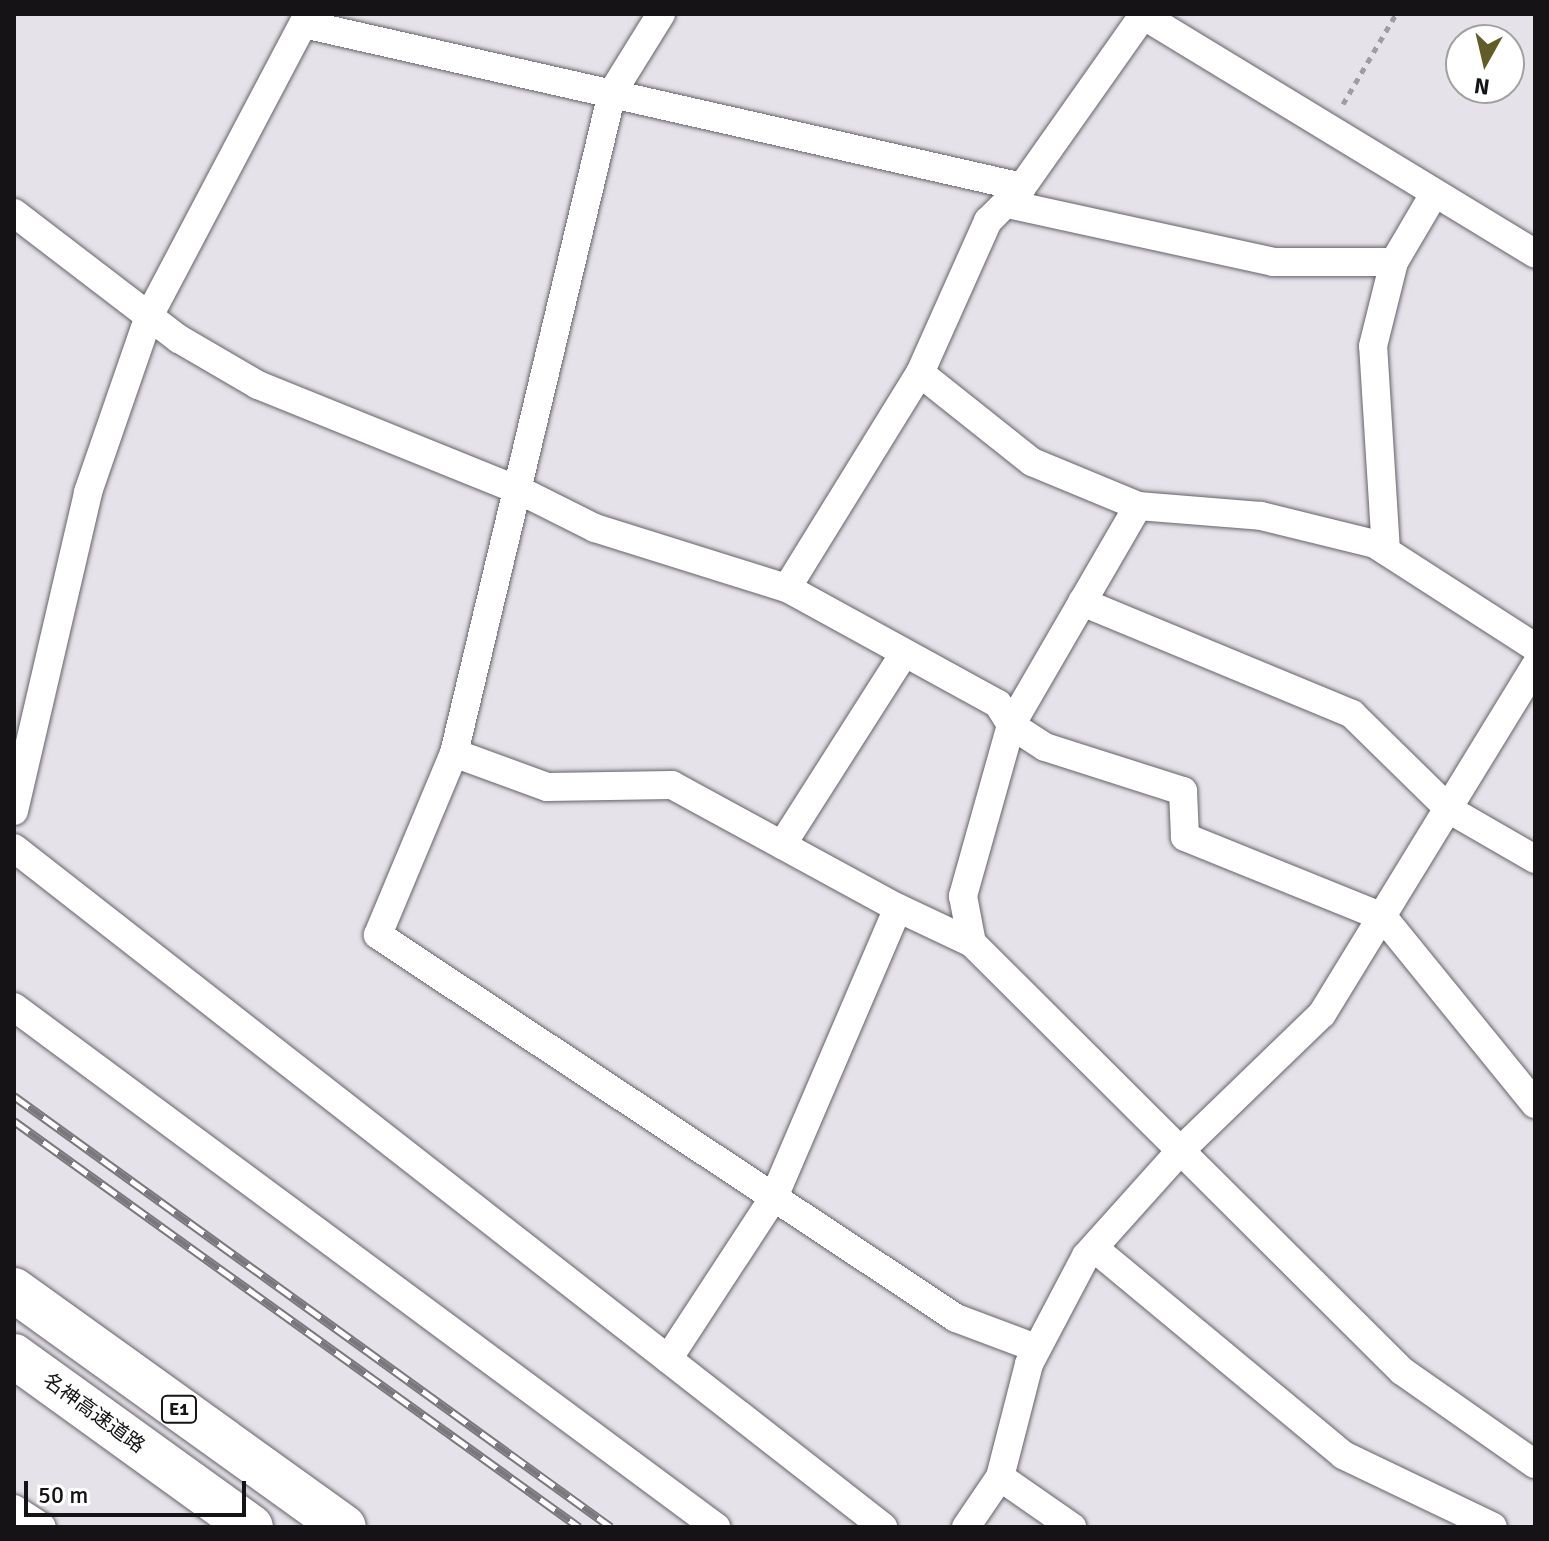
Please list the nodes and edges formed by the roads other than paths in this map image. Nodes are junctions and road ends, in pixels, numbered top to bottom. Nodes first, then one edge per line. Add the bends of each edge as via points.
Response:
1 (661, 14) edge
2 (1143, 14) edge
3 (306, 19) edge
4 (612, 93) junction
5 (1434, 194) junction
6 (1015, 196) junction
7 (14, 213) edge
8 (1535, 254) edge
9 (1394, 262) junction
10 (149, 316) junction
11 (920, 373) junction
12 (521, 491) junction
13 (1138, 506) junction
14 (1386, 551) junction
15 (787, 588) junction
16 (1082, 602) junction
17 (1535, 647) edge
18 (903, 655) junction
19 (1535, 666) edge
20 (1011, 725) junction
21 (454, 753) junction
22 (1450, 810) junction
23 (14, 811) edge
24 (782, 845) junction
25 (14, 848) edge
26 (1535, 859) edge
27 (898, 908) junction
28 (1383, 917) junction
29 (972, 943) junction
30 (14, 1007) edge
31 (1535, 1104) edge
32 (1182, 1149) junction
33 (774, 1197) junction
34 (1094, 1248) junction
35 (14, 1290) edge
36 (1036, 1348) junction
37 (14, 1356) edge
38 (668, 1359) junction
39 (1535, 1464) edge
40 (1000, 1477) junction
41 (14, 1509) edge
42 (42, 1527) edge
43 (251, 1527) edge
44 (344, 1527) edge
45 (716, 1527) edge
46 (883, 1527) edge
47 (966, 1527) edge
48 (1072, 1527) edge
49 (1493, 1527) edge

1 - 4 street
2 - 5 street
2 - 6 street
3 - 4 street
3 - 10 street
4 - 6 street
4 - 12 street
5 - 8 street
5 - 9 street
6 - 9 street via 1273,262
6 - 11 street via 971,252
7 - 10 street
9 - 14 street via 1373,346
10 - 12 street via 258,385
10 - 23 street via 88,492
11 - 13 street via 1032,462
11 - 15 street
12 - 15 street via 595,528
12 - 21 street
13 - 14 street via 1261,516
13 - 16 street
14 - 17 street
15 - 18 street
16 - 20 street
16 - 22 street via 1352,714
18 - 20 street via 998,704
18 - 24 street
19 - 22 street
20 - 28 street via 1045,747 1183,791 1185,837
20 - 29 street via 963,896
21 - 24 street via 547,787 672,785
21 - 33 street via 378,935
22 - 26 street
22 - 28 street
24 - 27 street
25 - 38 street
27 - 29 street
27 - 33 street
28 - 31 street
28 - 32 street via 1322,1014
29 - 32 street
30 - 45 street
32 - 34 street
32 - 39 street via 1402,1371
33 - 36 street via 956,1318
33 - 38 street
34 - 36 street
34 - 49 street via 1343,1455
35 - 44 highway, E1
36 - 40 street
37 - 43 highway, 名神高速道路
38 - 46 street
40 - 47 street
40 - 48 street
41 - 42 street

